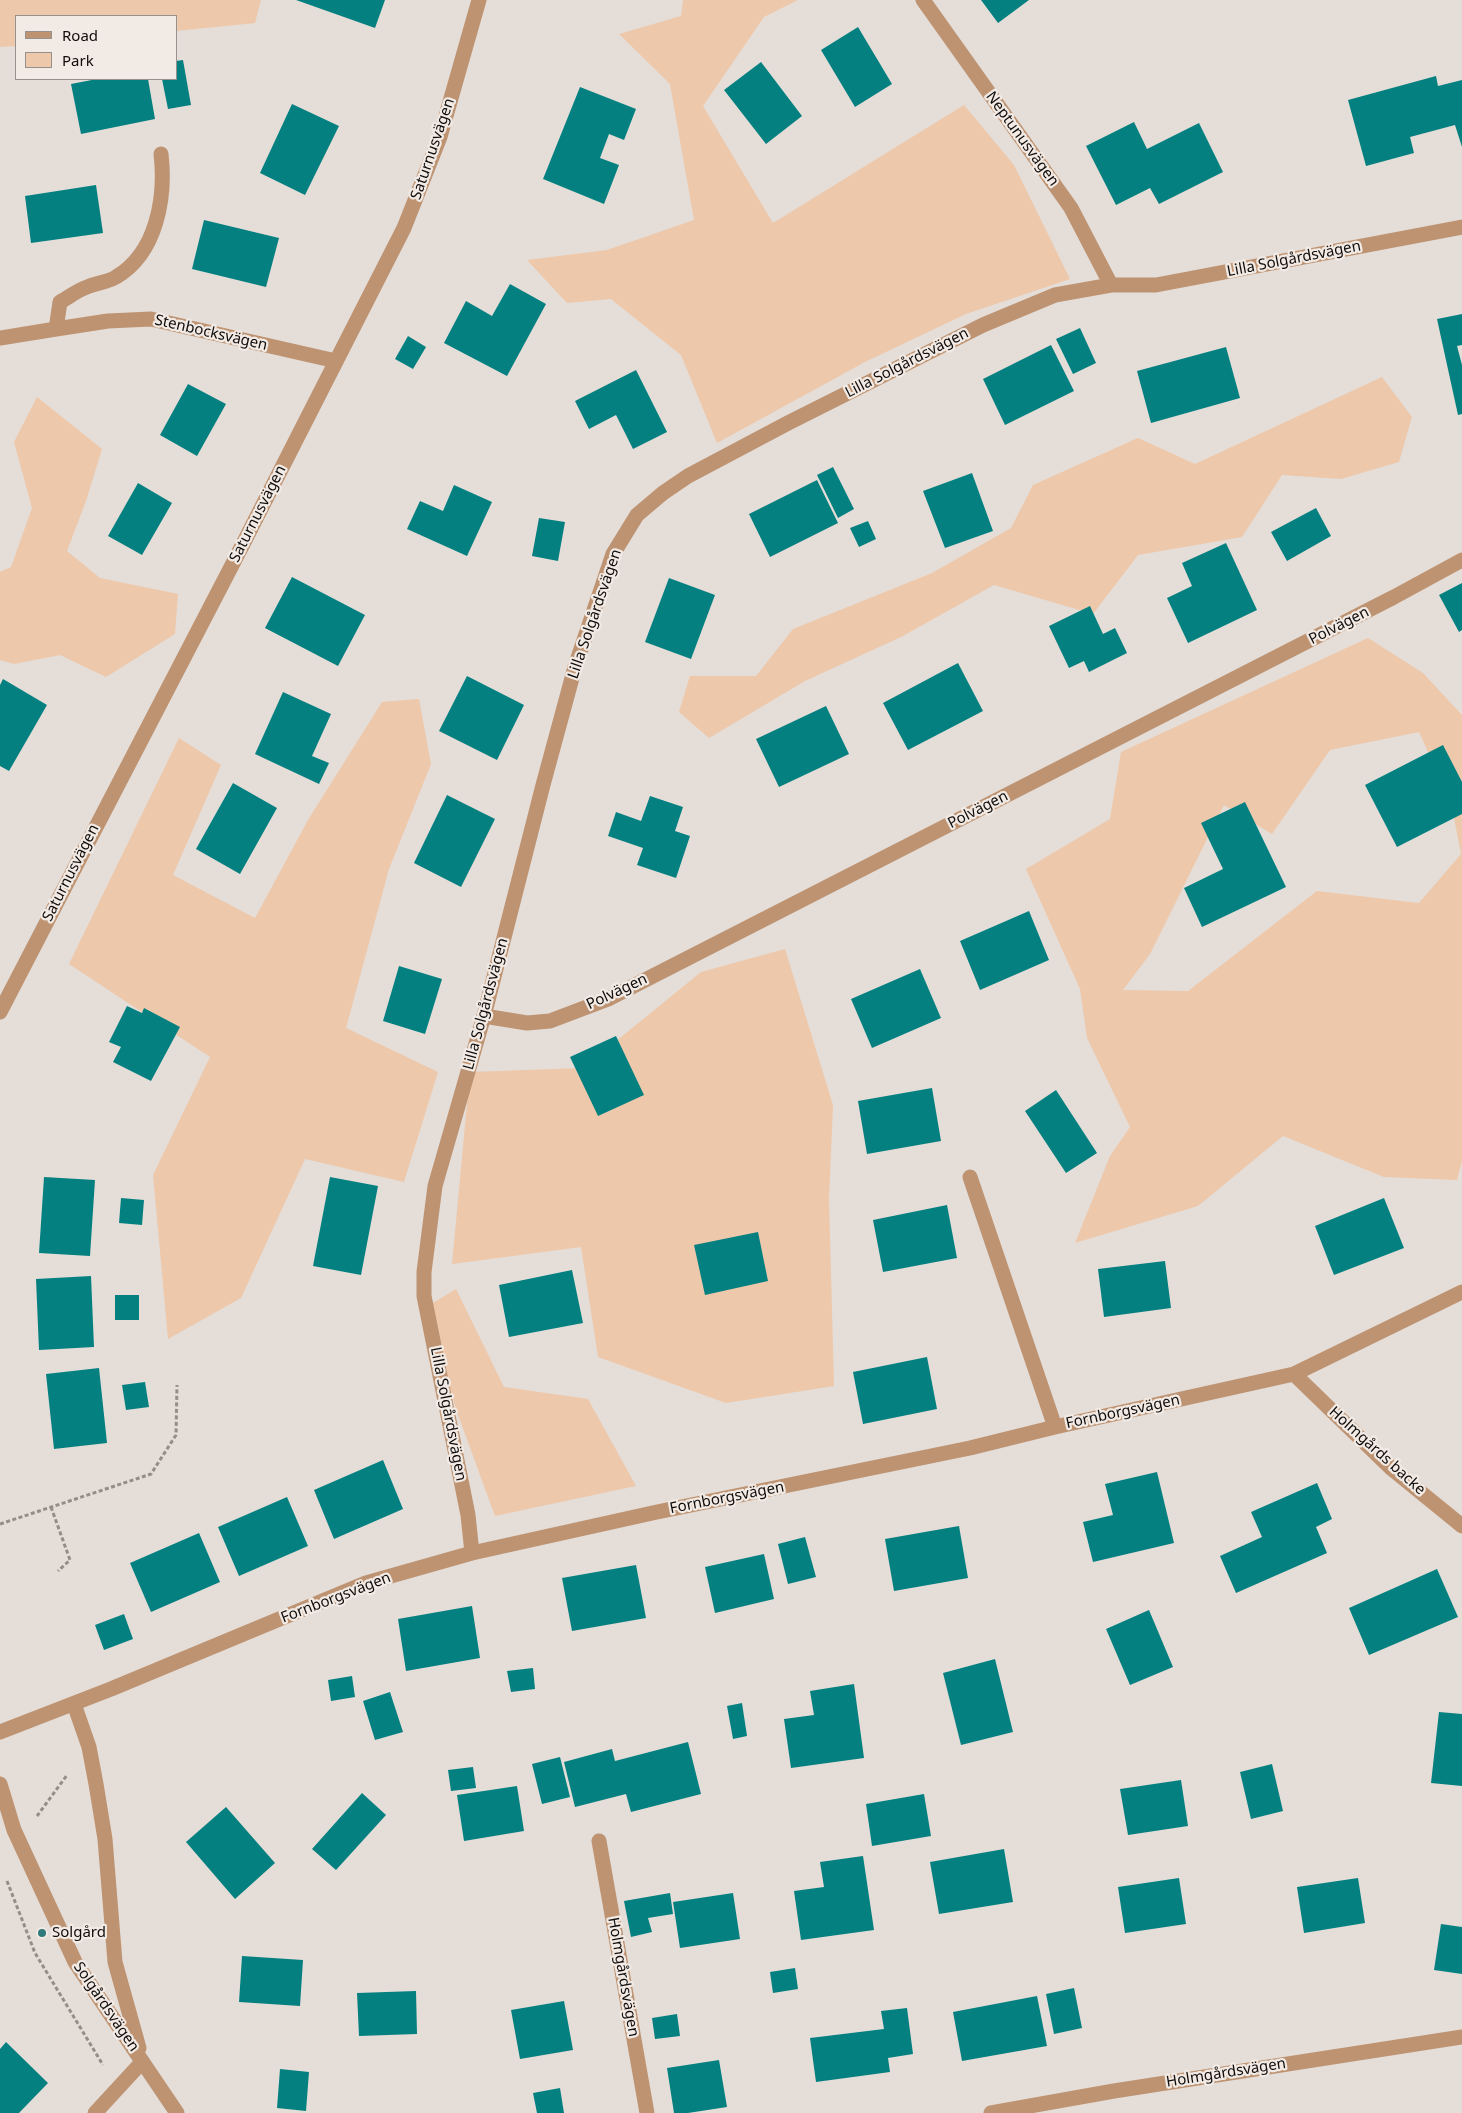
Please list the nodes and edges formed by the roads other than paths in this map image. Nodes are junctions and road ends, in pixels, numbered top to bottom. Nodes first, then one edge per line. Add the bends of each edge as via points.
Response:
1 (479, 0) edge
2 (923, 0) edge
3 (161, 154) dead end
4 (1462, 227) edge
5 (1111, 284) junction
6 (56, 329) junction
7 (0, 338) edge
8 (336, 362) junction
9 (1462, 560) edge
10 (0, 1012) edge
11 (484, 1016) junction
12 (970, 1177) dead end
13 (1462, 1292) edge
14 (1294, 1374) junction
15 (1055, 1427) junction
16 (1462, 1526) edge
17 (472, 1553) junction
18 (74, 1704) junction
19 (0, 1732) edge
20 (0, 1784) edge
21 (599, 1841) dead end
22 (1462, 2036) edge
23 (142, 2062) junction
24 (1049, 2108) edge
25 (95, 2113) edge
26 (177, 2113) edge
27 (647, 2113) edge
28 (991, 2113) edge

1 - 8 street, Saturnusvägen via 440,137 404,228
2 - 5 street, Neptunusvägen via 1071,208
3 - 6 street via 164,173 160,208 151,237 137,261 116,278 85,287 60,302
4 - 5 street, Lilla Solgårdsvägen via 1156,286
5 - 11 street, Lilla Solgårdsvägen via 1055,295 983,325 688,476 637,514 613,554 575,667
6 - 7 street, Stenbocksvägen
6 - 8 street, Stenbocksvägen via 108,321 151,319
8 - 10 street, Saturnusvägen
9 - 11 street, Polvägen via 1386,602 608,999 550,1020 527,1023
11 - 17 street, Lilla Solgårdsvägen via 435,1186 424,1272 424,1296 468,1515
12 - 15 street
13 - 14 street, Fornborgsvägen
14 - 15 street, Fornborgsvägen
14 - 16 street, Holmgårds backe via 1392,1469
15 - 17 street, Fornborgsvägen via 970,1448
17 - 18 street, Fornborgsvägen via 366,1583
18 - 19 street, Fornborgsvägen
18 - 23 street via 89,1747 105,1839 114,1962
20 - 23 street, Solgårdsvägen via 14,1830 75,1962
21 - 27 street, Holmgårdsvägen
22 - 24 street, Holmgårdsvägen
23 - 25 street
23 - 26 street, Solgårdsvägen
24 - 28 street, Holmgårdsvägen

